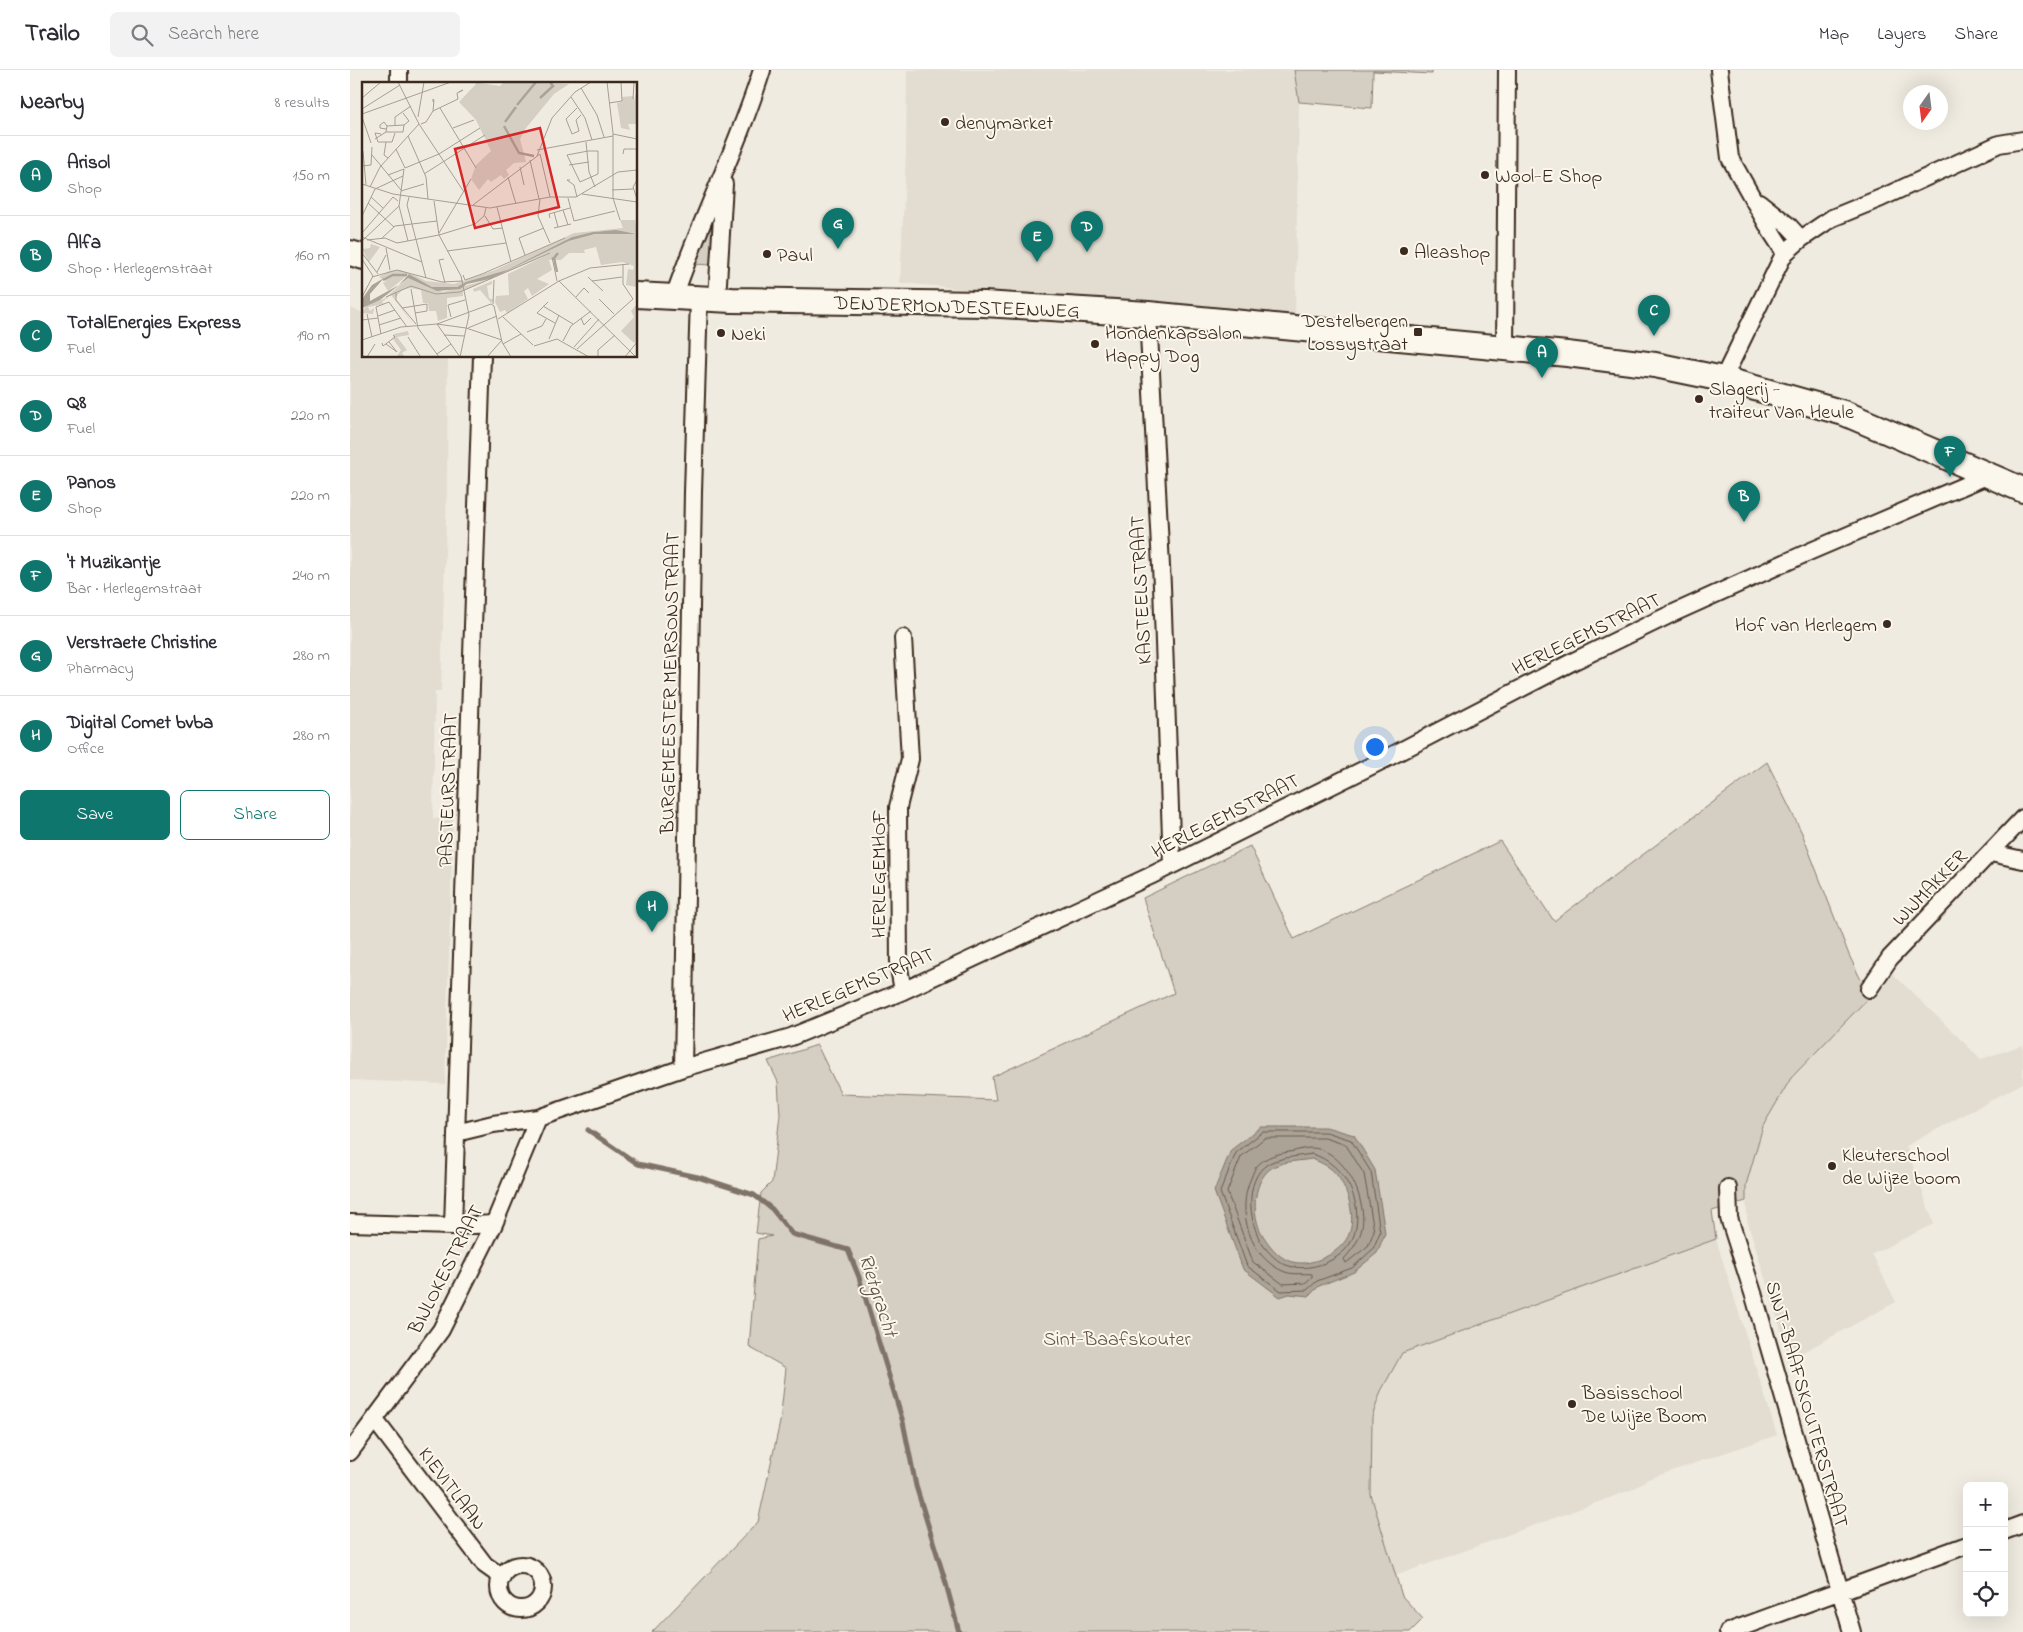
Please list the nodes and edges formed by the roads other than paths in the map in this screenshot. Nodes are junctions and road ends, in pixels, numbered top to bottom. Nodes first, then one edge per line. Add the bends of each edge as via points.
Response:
1 (762, 70) edge
2 (1507, 70) edge
3 (1719, 70) edge
4 (2023, 140) edge
5 (725, 169) junction
6 (1754, 198) junction
7 (1801, 239) junction
8 (1786, 253) junction
9 (638, 295) edge
10 (674, 297) junction
11 (708, 299) junction
12 (1148, 314) junction
13 (1505, 349) junction
14 (482, 358) edge
15 (1723, 379) junction
16 (1990, 475) junction
17 (2023, 490) edge
18 (903, 638) dead end
19 (2023, 818) edge
20 (1991, 853) junction
21 (2023, 860) edge
22 (1172, 865) junction
23 (1869, 989) dead end
24 (902, 991) junction
25 (683, 1068) junction
26 (538, 1118) junction
27 (456, 1133) junction
28 (1728, 1188) dead end
29 (350, 1223) edge
30 (494, 1224) junction
31 (452, 1226) junction
32 (375, 1420) junction
33 (350, 1452) edge
34 (2023, 1524) edge
35 (2008, 1530) edge
36 (1963, 1546) edge
37 (502, 1577) dead end
38 (1840, 1591) junction
39 (1728, 1632) edge
40 (1852, 1632) edge

1 - 5 street
2 - 13 street
3 - 6 street via 1730,158
4 - 7 street via 1999,144 1832,218
5 - 10 street
5 - 11 street, BURGEMEESTER MEIRSONSTRAAT
6 - 7 street
6 - 8 street
7 - 8 street
8 - 15 street
9 - 10 main road, DENDERMONDESTEENWEG
10 - 11 main road, DENDERMONDESTEENWEG
11 - 12 main road, DENDERMONDESTEENWEG via 984,304
11 - 25 street, BURGEMEESTER MEIRSONSTRAAT via 693,492
12 - 13 main road, DENDERMONDESTEENWEG
12 - 22 street, KASTEELSTRAAT
13 - 15 main road, DENDERMONDESTEENWEG via 1655,365
14 - 27 street, PASTEURSTRAAT
15 - 16 main road, DENDERMONDESTEENWEG via 1844,413
16 - 17 main road, DENDERMONDESTEENWEG
16 - 22 street, HERLEGEMSTRAAT via 1667,616
18 - 24 street, HERLEGEMHOF via 910,759 898,807
19 - 20 street, WIJMAKKER
20 - 21 street
20 - 23 street, WIJMAKKER via 1890,958
22 - 24 street, HERLEGEMSTRAAT
24 - 25 street, HERLEGEMSTRAAT via 799,1034
25 - 26 street, HERLEGEMSTRAAT
26 - 27 street, HERLEGEMSTRAAT
26 - 30 street, BIJLOKESTRAAT
27 - 31 street, PASTEURSTRAAT
28 - 38 street, SINT-BAAFSKOUTERSTRAAT via 1729,1218
29 - 31 street
30 - 31 street
30 - 32 street, BIJLOKESTRAAT via 441,1330
32 - 33 street, BIJLOKESTRAAT
32 - 37 street, KIEVITLAAN via 485,1565
34 - 35 street
36 - 38 street
38 - 39 street
38 - 40 street, SINT-BAAFSKOUTERSTRAAT

